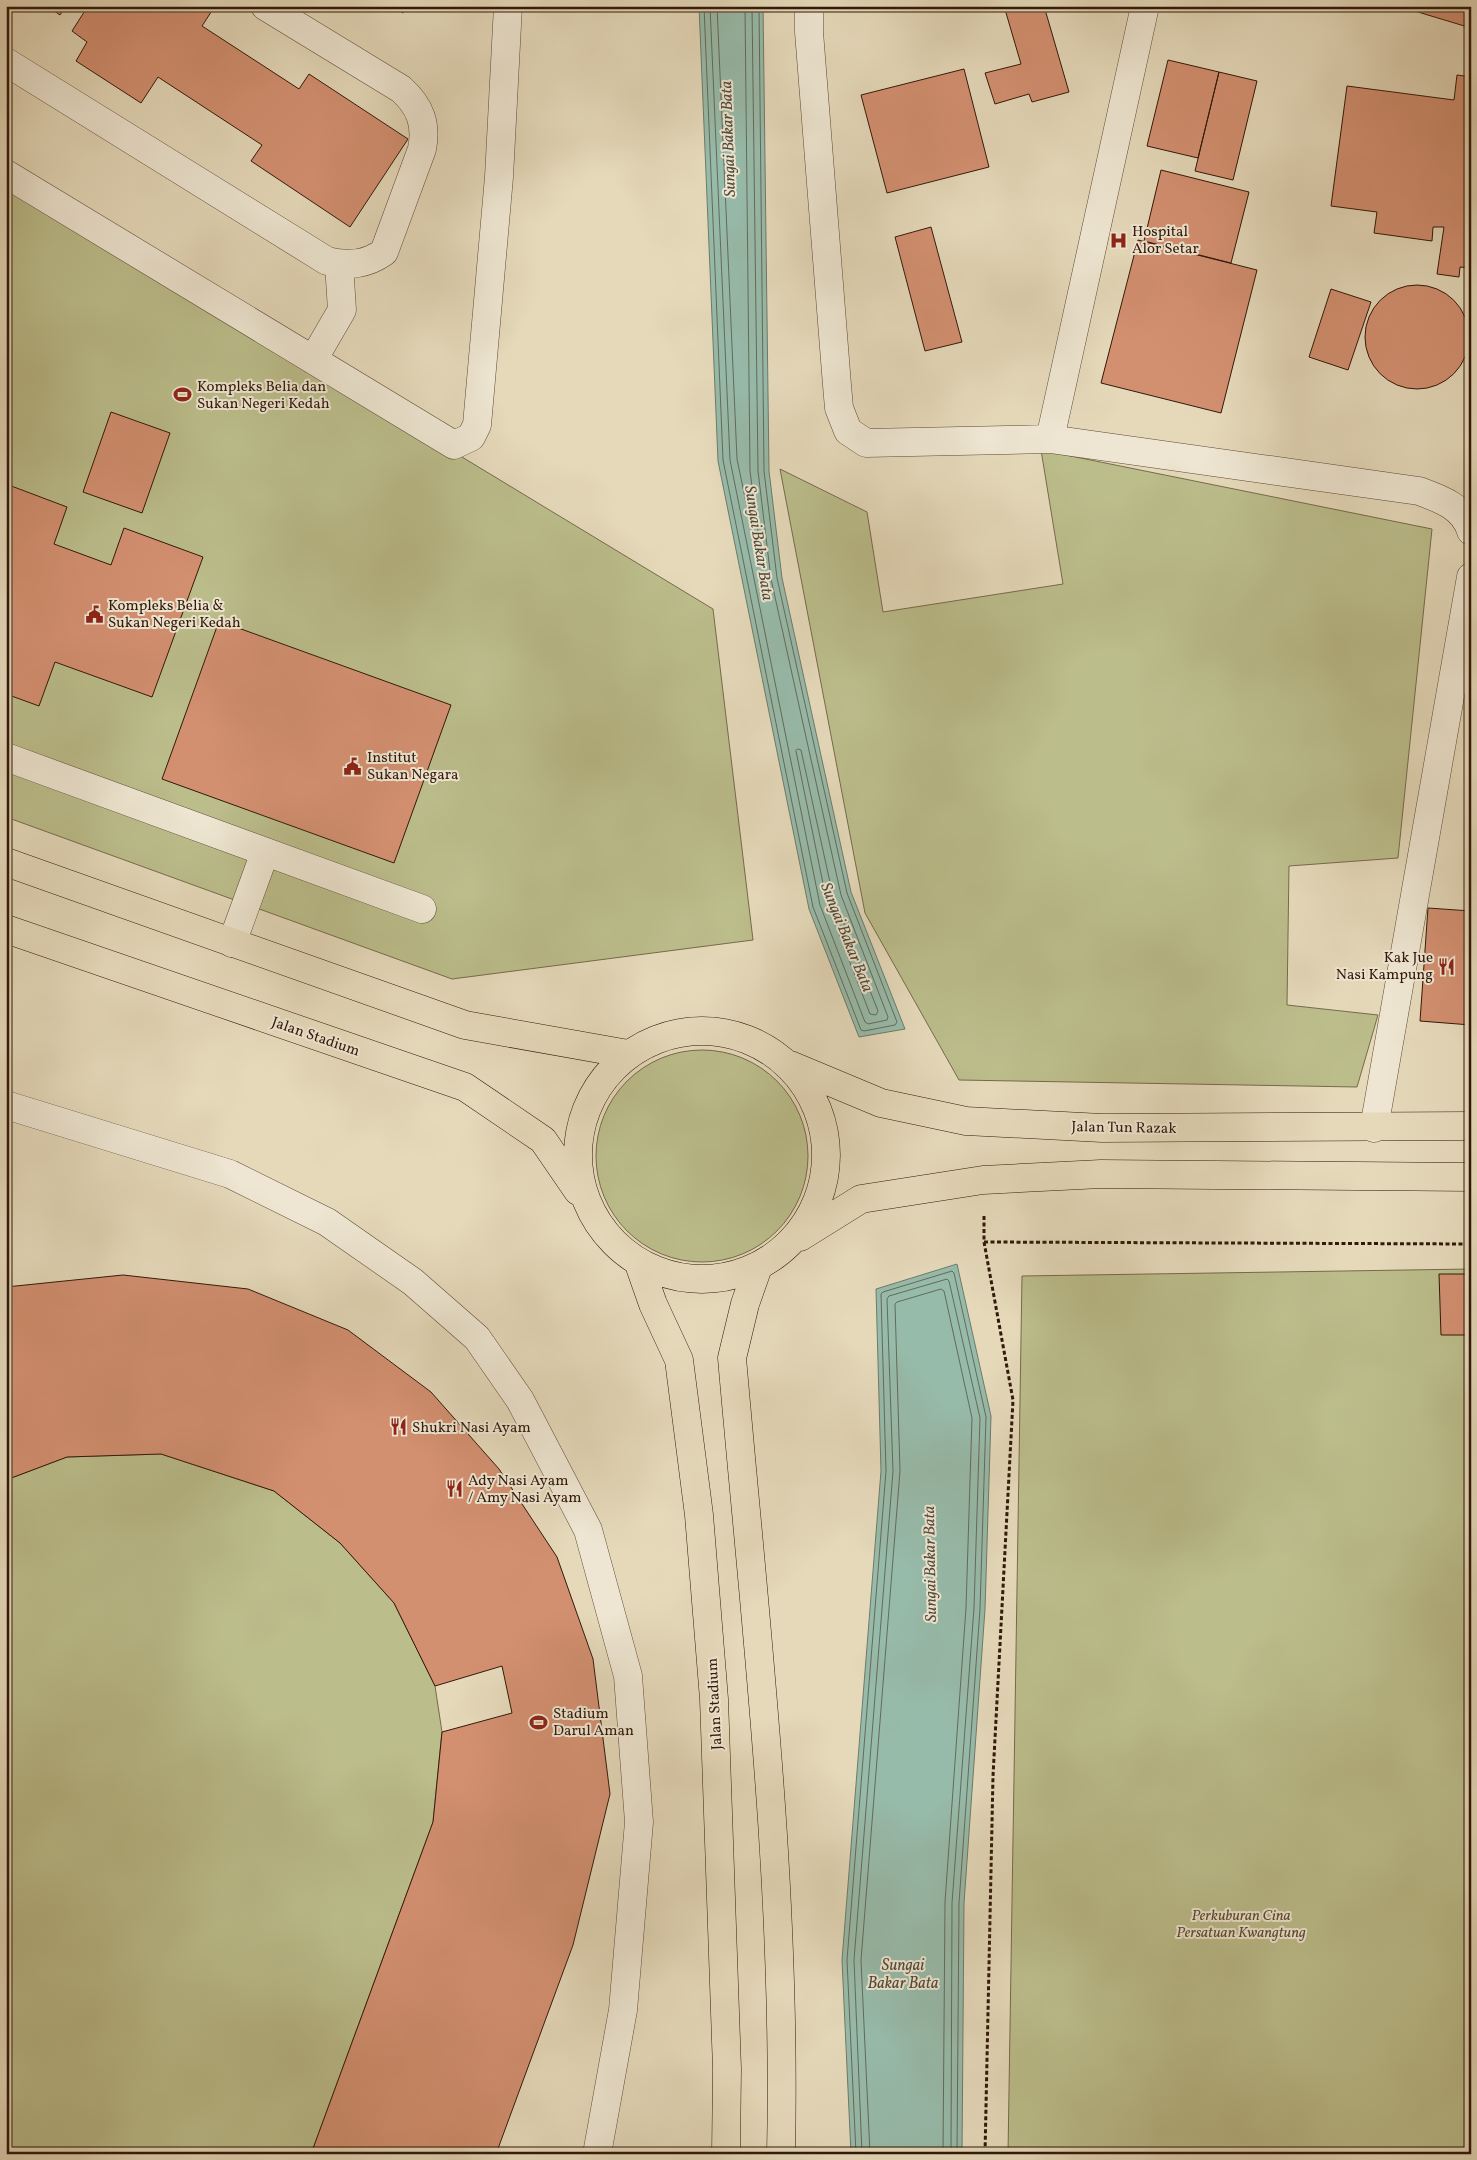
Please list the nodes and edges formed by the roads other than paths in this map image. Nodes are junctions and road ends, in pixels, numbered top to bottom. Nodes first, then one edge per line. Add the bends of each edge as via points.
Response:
1 (266, 6) edge
2 (508, 6) edge
3 (809, 6) edge
4 (1145, 6) edge
5 (6, 62) edge
6 (6, 174) edge
7 (339, 264) junction
8 (313, 360) junction
9 (1050, 439) junction
10 (1471, 532) edge
11 (1471, 577) edge
12 (6, 757) edge
13 (265, 852) junction
14 (6, 862) edge
15 (422, 909) dead end
16 (6, 929) edge
17 (232, 943) junction
18 (628, 1054) junction
19 (787, 1064) junction
20 (6, 1105) edge
21 (1471, 1126) edge
22 (1374, 1128) junction
23 (1471, 1177) edge
24 (586, 1203) junction
25 (792, 1243) junction
26 (639, 1264) junction
27 (758, 1267) junction
28 (597, 2154) edge
29 (726, 2154) edge
30 (781, 2154) edge

1 - 7 lane via 402,89 419,110 423,122 422,149 384,252 363,263
2 - 8 lane via 499,177 475,432 454,445
3 - 9 lane via 839,408 848,431 866,443
4 - 9 lane
5 - 7 lane via 327,261
6 - 8 lane
7 - 8 lane via 342,310
9 - 10 lane via 1420,491 1448,502 1468,521
11 - 22 lane
12 - 13 lane
13 - 15 lane
13 - 17 lane
14 - 17 main road
16 - 24 main road, Jalan Stadium via 465,1087 543,1140
17 - 18 main road via 464,1025
18 - 19 main road via 665,1036 706,1031 748,1038
18 - 24 main road via 599,1084 581,1122 576,1162
19 - 22 main road, Jalan Tun Razak via 882,1103 966,1121 1102,1128
19 - 25 main road via 809,1091 824,1129 826,1170 815,1209
20 - 28 lane via 230,1174 327,1222 413,1282 477,1338 520,1400 588,1530 628,1676 639,1822 623,2010
21 - 22 main road, Jalan Tun Razak
23 - 25 main road via 1100,1174 984,1180 861,1199
24 - 26 main road, Jalan Stadium via 608,1237
25 - 27 main road
26 - 27 main road via 678,1278 719,1279
26 - 29 main road, Jalan Stadium via 679,1360 699,1515 714,1699 727,2069
27 - 30 main road via 732,1358 775,1886 783,2069

